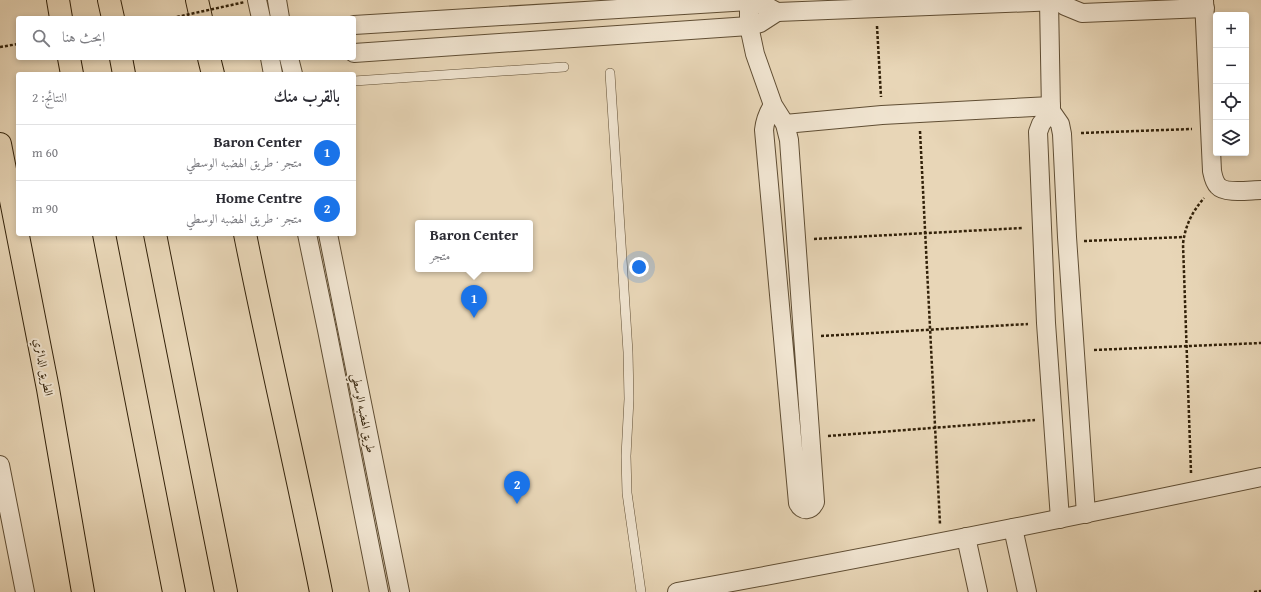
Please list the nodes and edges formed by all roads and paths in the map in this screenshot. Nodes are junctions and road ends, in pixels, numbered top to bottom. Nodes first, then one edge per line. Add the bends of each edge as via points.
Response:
1 (58, 0) edge
2 (109, 0) edge
3 (197, 0) edge
4 (277, 0) edge
5 (251, 1) edge
6 (749, 1) junction
7 (1056, 1) edge
8 (1205, 4) edge
9 (876, 8) junction
10 (614, 10) junction
11 (778, 12) junction
12 (61, 16) edge
13 (113, 16) edge
14 (181, 16) edge
15 (201, 16) edge
16 (260, 16) edge
17 (280, 16) edge
18 (477, 18) junction
19 (356, 25) edge
20 (750, 26) junction
21 (616, 36) junction
22 (16, 44) edge
23 (479, 44) junction
24 (0, 47) edge
25 (356, 53) edge
26 (69, 60) edge
27 (121, 60) edge
28 (210, 60) edge
29 (270, 60) edge
30 (290, 60) edge
31 (564, 67) dead end
32 (72, 72) edge
33 (124, 72) edge
34 (212, 72) edge
35 (273, 72) edge
36 (292, 72) edge
37 (610, 73) dead end
38 (356, 81) edge
39 (773, 105) junction
40 (1051, 108) junction
41 (919, 113) junction
42 (882, 115) junction
43 (785, 124) junction
44 (1210, 129) junction
45 (1062, 134) junction
46 (0, 144) edge
47 (1218, 186) junction
48 (1261, 190) edge
49 (16, 226) edge
50 (925, 233) junction
51 (1042, 233) junction
52 (18, 236) edge
53 (104, 236) edge
54 (155, 236) edge
55 (245, 236) edge
56 (307, 236) edge
57 (328, 236) edge
58 (1184, 237) junction
59 (1067, 239) junction
60 (796, 240) junction
61 (1046, 323) junction
62 (930, 330) junction
63 (803, 337) junction
64 (1261, 343) edge
65 (1187, 346) junction
66 (1075, 356) junction
67 (1049, 361) junction
68 (1053, 419) junction
69 (935, 428) junction
70 (810, 437) junction
71 (0, 465) edge
72 (1261, 477) edge
73 (1192, 491) junction
74 (1086, 514) junction
75 (1060, 519) junction
76 (1013, 528) junction
77 (966, 537) junction
78 (940, 542) junction
79 (765, 584) edge
80 (1261, 591) edge
81 (25, 592) edge
82 (83, 592) edge
83 (174, 592) edge
84 (226, 592) edge
85 (321, 592) edge
86 (379, 592) edge
87 (400, 592) edge
88 (641, 592) edge
89 (677, 592) edge
90 (978, 592) edge
91 (1027, 592) edge
92 (1254, 592) edge

1 - 12 highway
2 - 13 highway
3 - 15 highway
4 - 17 street
5 - 14 path, bridge
5 - 16 street
6 - 10 street
6 - 11 street
6 - 20 street
7 - 8 street via 1082,12
7 - 9 street
7 - 40 street
8 - 44 street
9 - 11 street
9 - 42 path
10 - 18 street
10 - 21 street
11 - 20 street
18 - 19 street
18 - 23 street
20 - 21 street
20 - 39 street via 755,54
21 - 23 street
22 - 24 path
23 - 25 street
26 - 32 highway
27 - 33 highway
28 - 34 highway
29 - 35 street
30 - 36 street
31 - 38 lane
37 - 88 lane via 628,352 627,493
39 - 43 street
39 - 70 street via 766,117 764,130 798,503 804,510 809,510 815,502
40 - 41 street
40 - 45 street via 1060,124
40 - 51 street via 1038,132
41 - 42 street
41 - 50 path
42 - 43 street
43 - 60 street via 789,140
44 - 45 path
44 - 47 street via 1212,171
45 - 59 street
46 - 49 highway, الطريق الدائري
47 - 48 street via 1225,190
47 - 58 path via 1195,208
50 - 51 path
50 - 60 path
50 - 62 path
51 - 59 street
51 - 61 street
52 - 82 highway, الطريق الدائري via 48,389
53 - 83 highway
54 - 84 highway
55 - 85 highway
56 - 86 street, طريق الهضبه الوسطي
57 - 87 street, طريق الهضبه الوسطي
58 - 59 path
58 - 65 path
59 - 66 street
60 - 63 street
61 - 62 path
61 - 67 street
62 - 63 path
62 - 69 path
63 - 70 street
64 - 65 path
65 - 66 path
65 - 73 path
66 - 67 street
66 - 74 street
67 - 68 street
68 - 69 path
68 - 75 street
69 - 70 path
69 - 78 path
71 - 81 street
72 - 73 street
73 - 74 street
74 - 75 street
75 - 76 street
76 - 77 street
76 - 91 street
77 - 78 street
77 - 90 street
78 - 79 street
79 - 89 street
80 - 92 path

